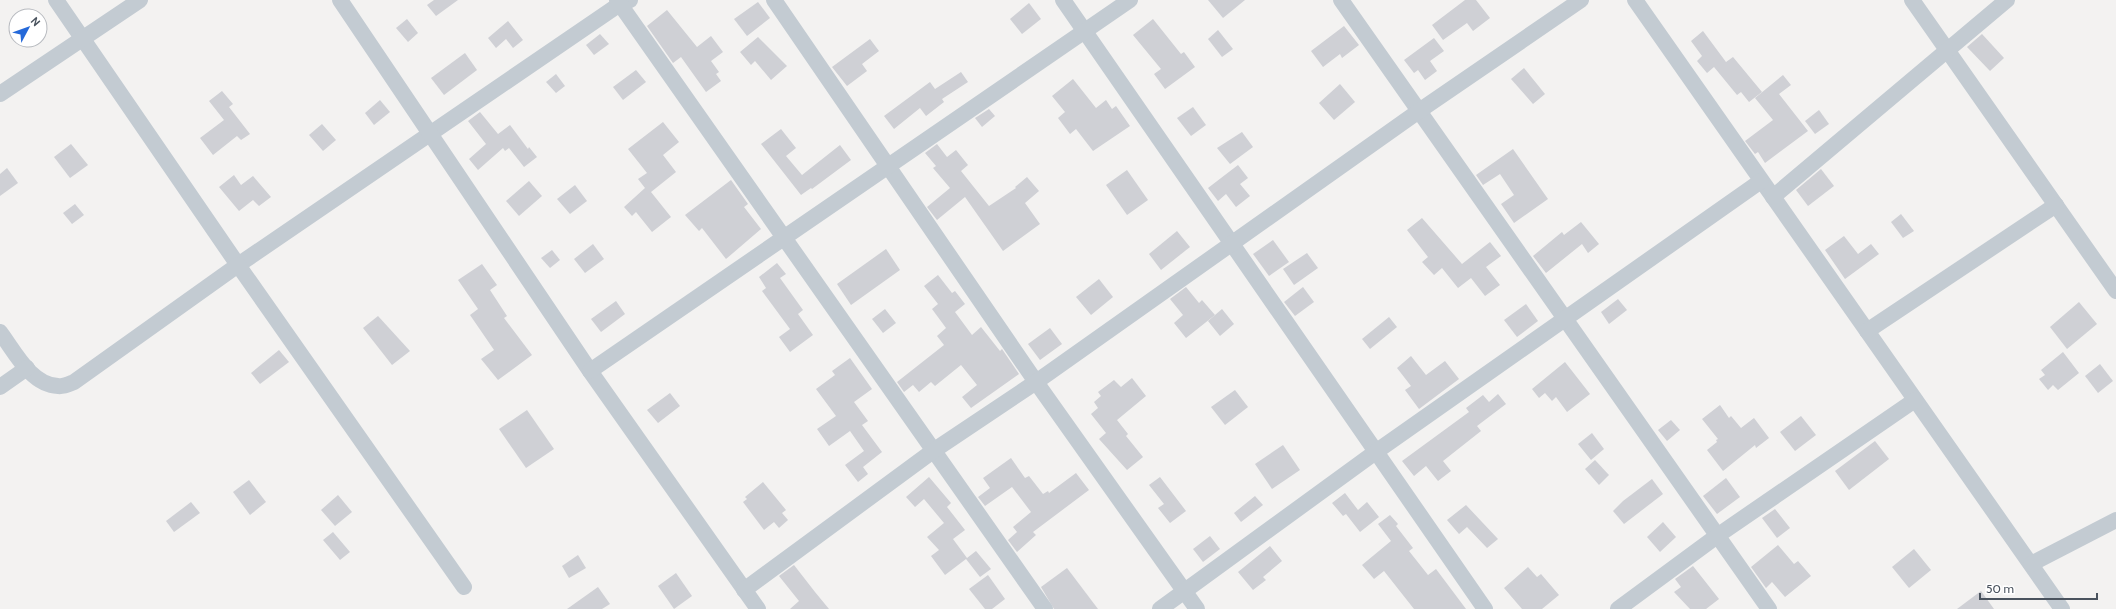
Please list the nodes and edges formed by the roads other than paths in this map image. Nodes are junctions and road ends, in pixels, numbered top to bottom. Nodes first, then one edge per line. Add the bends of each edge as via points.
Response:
1 (56, 0) edge
2 (140, 0) edge
3 (340, 0) edge
4 (774, 0) edge
5 (1063, 0) edge
6 (1130, 0) edge
7 (1341, 0) edge
8 (1581, 0) edge
9 (1635, 0) edge
10 (1912, 0) edge
11 (2006, 0) edge
12 (622, 2) edge
13 (1085, 31) junction
14 (83, 37) junction
15 (1947, 49) junction
16 (0, 94) edge
17 (1419, 111) junction
18 (431, 134) junction
19 (889, 166) junction
20 (1762, 181) junction
21 (1773, 197) junction
22 (2056, 205) junction
23 (783, 239) junction
24 (1233, 243) junction
25 (238, 265) junction
26 (2116, 291) edge
27 (1565, 319) junction
28 (1867, 331) junction
29 (0, 332) edge
30 (27, 368) junction
31 (590, 371) junction
32 (1036, 382) junction
33 (0, 387) edge
34 (1915, 400) junction
35 (933, 451) junction
36 (1377, 451) junction
37 (2116, 520) edge
38 (1717, 536) junction
39 (2031, 564) junction
40 (464, 587) dead end
41 (744, 590) junction
42 (1185, 591) junction
43 (758, 609) edge
44 (1045, 609) edge
45 (1160, 609) edge
46 (1197, 609) edge
47 (1485, 609) edge
48 (1618, 609) edge
49 (1769, 609) edge
50 (2062, 609) edge

1 - 14 street
2 - 14 street
3 - 18 street
4 - 19 street
5 - 13 street
6 - 13 street
7 - 17 street
8 - 17 street
9 - 20 street
10 - 15 street
11 - 15 street
12 - 18 street
12 - 23 street
13 - 19 street
13 - 24 street
14 - 16 street
14 - 25 street
15 - 21 street
15 - 22 street
17 - 24 street
17 - 27 street
18 - 25 street
18 - 31 street
19 - 23 street
19 - 32 street
20 - 21 street
20 - 27 street
21 - 28 street
22 - 26 street
22 - 28 street
23 - 31 street
23 - 35 street
24 - 32 street
24 - 36 street
25 - 30 street via 74,382 60,387 45,384 34,377
25 - 40 street
27 - 36 street
27 - 38 street
28 - 34 street
29 - 30 street
30 - 33 street
31 - 41 street
32 - 35 street
32 - 42 street
34 - 38 street
34 - 39 street
35 - 41 street
35 - 44 street
36 - 42 street
36 - 47 street
37 - 39 street
38 - 48 street
38 - 49 street
39 - 50 street
41 - 43 street
42 - 45 street
42 - 46 street

